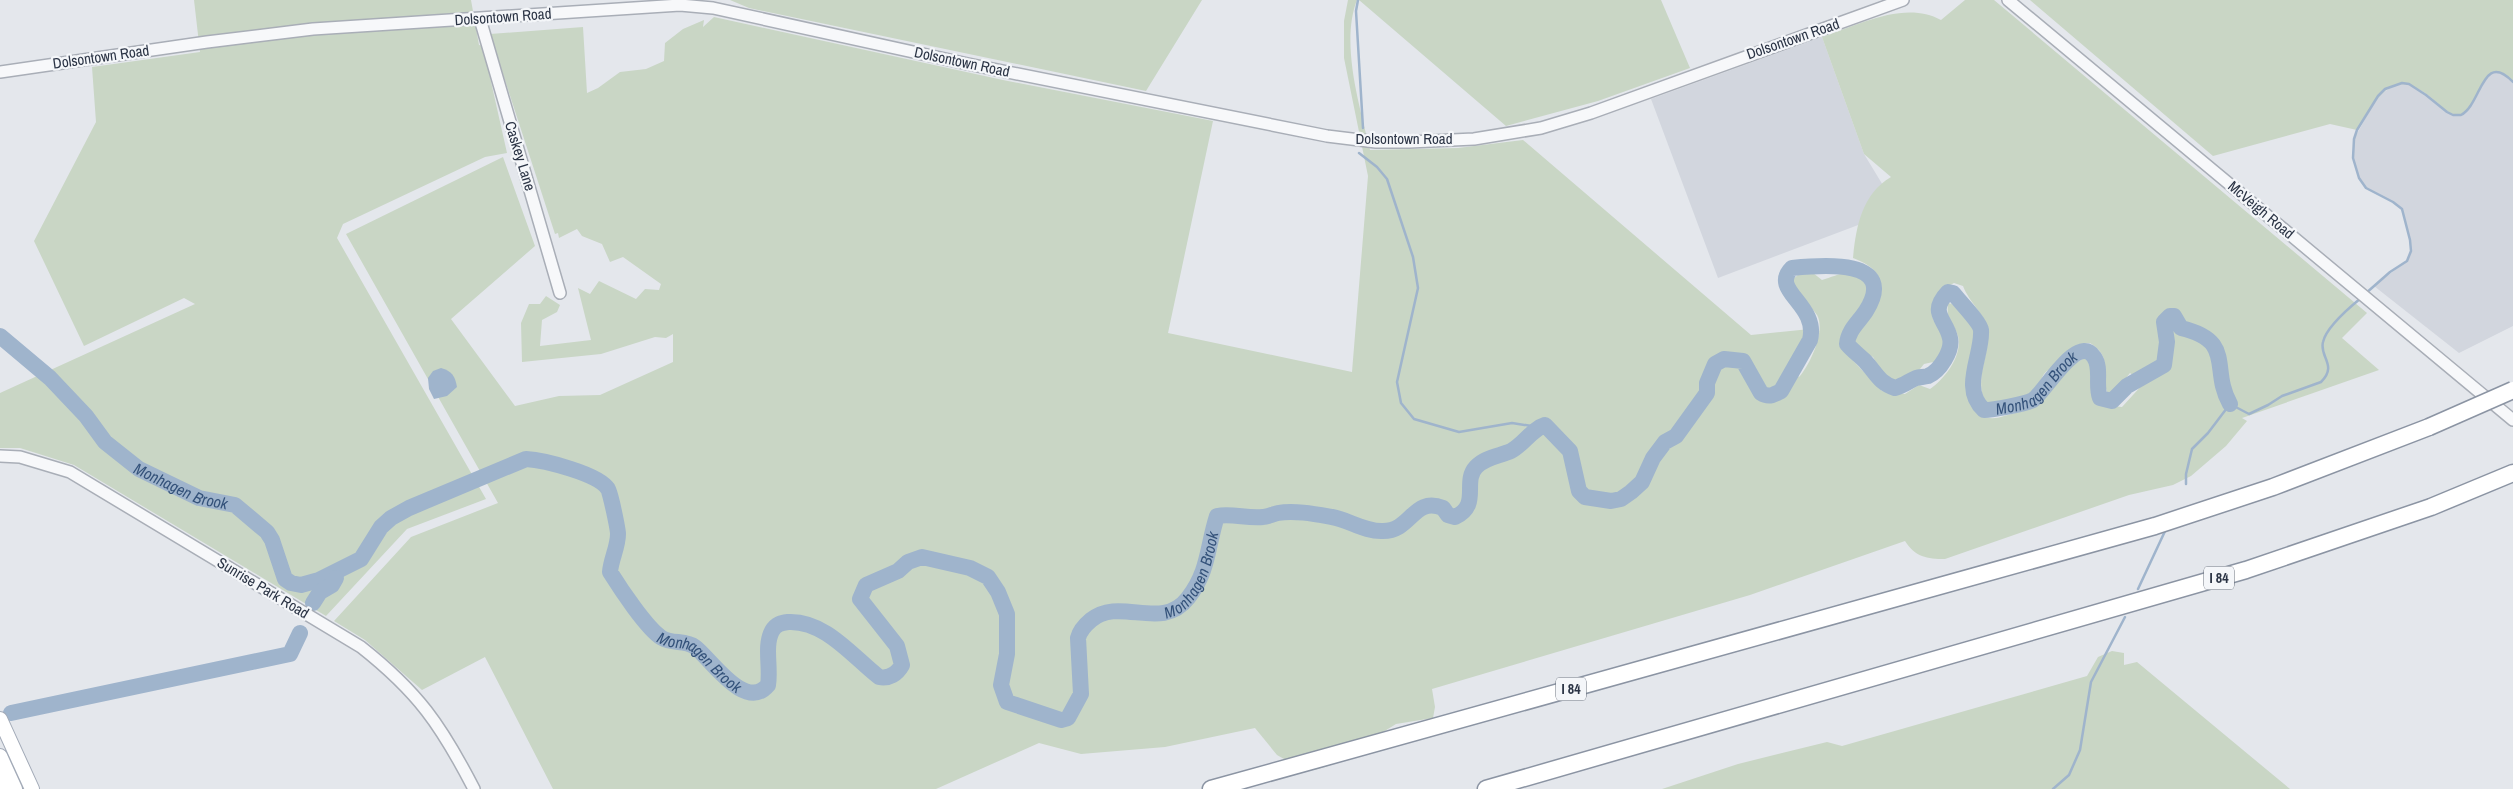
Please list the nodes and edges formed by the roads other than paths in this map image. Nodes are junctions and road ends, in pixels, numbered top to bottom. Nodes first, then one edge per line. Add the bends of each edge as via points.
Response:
1 (1903, 0) edge
2 (2008, 0) edge
3 (480, 19) junction
4 (0, 72) edge
5 (560, 294) dead end
6 (2513, 390) edge
7 (2513, 420) edge
8 (0, 456) edge
9 (2513, 473) edge
10 (0, 718) edge
11 (0, 756) edge
12 (0, 779) edge
13 (4, 789) edge
14 (15, 789) edge
15 (32, 789) edge
16 (474, 789) edge
17 (1211, 789) edge
18 (1486, 789) edge

1 - 3 street, Dolsontown Road via 1558,123 1491,137 1409,142 1327,136 697,6 659,5
2 - 7 street, McVeigh Road
3 - 4 street, Dolsontown Road via 294,31
3 - 5 street, Caskey Lane
6 - 17 highway, I 84, bridge via 2272,487 2155,526
8 - 16 street, Sunrise Park Road via 20,457 70,472 361,647 422,702
9 - 18 highway, I 84 via 2430,507 2246,570
10 - 15 main road
11 - 14 main road
12 - 13 highway

